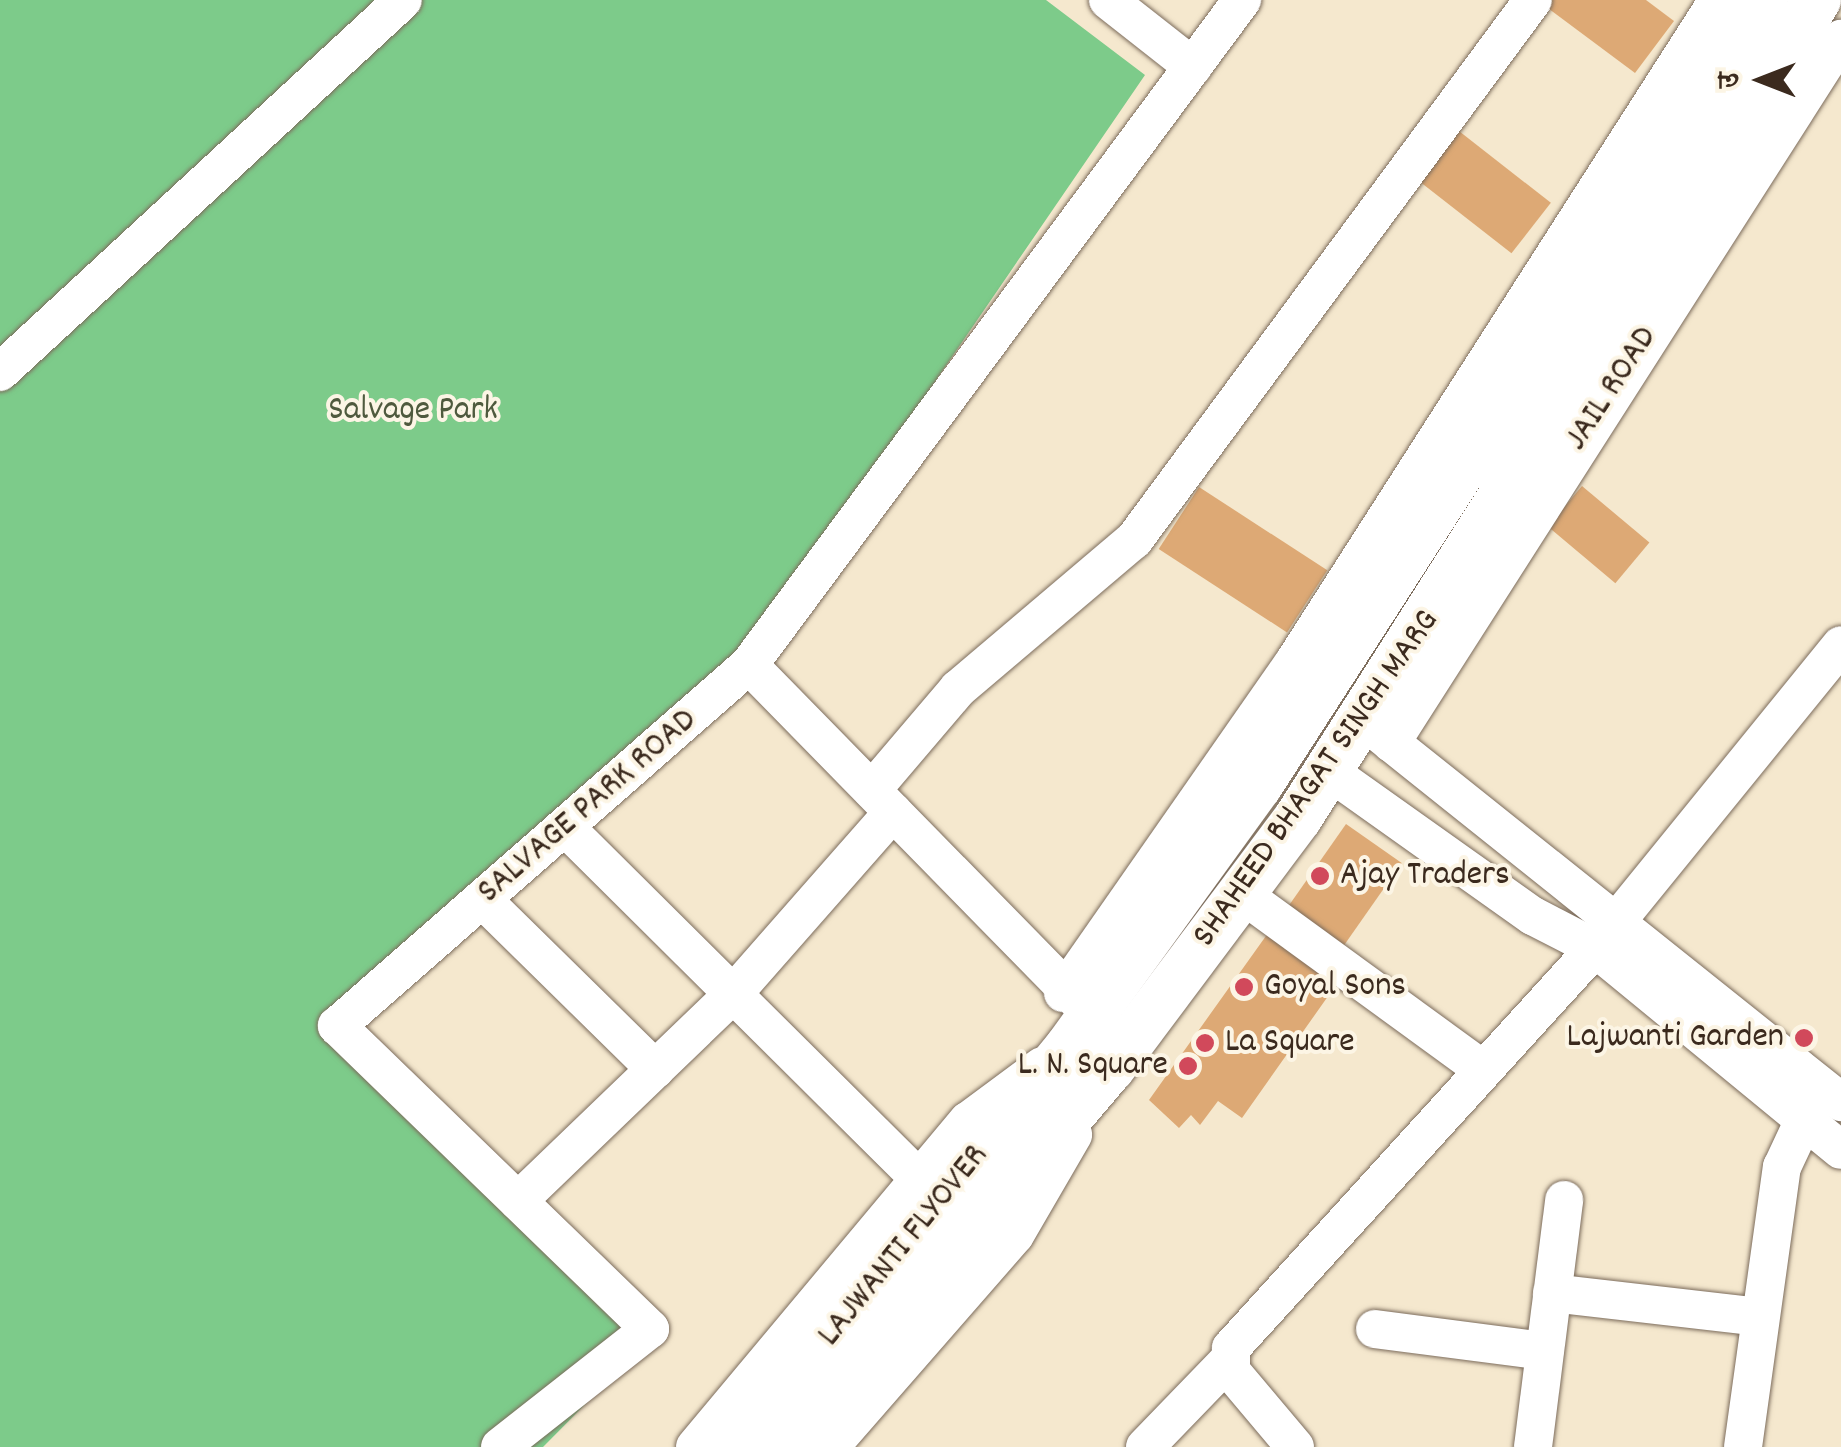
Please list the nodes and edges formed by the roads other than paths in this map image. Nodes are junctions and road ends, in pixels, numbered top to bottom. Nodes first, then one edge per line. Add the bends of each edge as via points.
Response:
1 (404, 0) edge
2 (1108, 0) edge
3 (1242, 0) edge
4 (1533, 0) edge
5 (1718, 0) edge
6 (1765, 0) edge
7 (1817, 0) edge
8 (1841, 40) edge
9 (1194, 67) junction
10 (1746, 68) junction
11 (0, 372) edge
12 (1841, 645) edge
13 (750, 666) junction
14 (1378, 732) junction
15 (1330, 772) junction
16 (882, 801) junction
17 (564, 827) junction
18 (1242, 894) junction
19 (482, 899) junction
20 (1606, 934) junction
21 (734, 993) junction
22 (1075, 1017) junction
23 (1111, 1068) junction
24 (655, 1069) junction
25 (1482, 1069) junction
26 (1841, 1102) edge
27 (1804, 1120) junction
28 (1841, 1150) edge
29 (919, 1180) junction
30 (1564, 1200) dead end
31 (518, 1201) junction
32 (1552, 1294) junction
33 (1758, 1317) junction
34 (1375, 1329) dead end
35 (1545, 1351) junction
36 (1228, 1360) junction
37 (500, 1447) edge
38 (695, 1447) edge
39 (741, 1447) edge
40 (788, 1447) edge
41 (830, 1447) edge
42 (1146, 1447) edge
43 (1295, 1447) edge
44 (1534, 1447) edge
45 (1742, 1447) edge

1 - 11 street
2 - 9 street
3 - 9 street, SALVAGE PARK ROAD
4 - 16 street via 1134,540 958,688
5 - 22 street
6 - 10 main road
7 - 10 main road
8 - 14 street, JAIL ROAD
9 - 13 street, SALVAGE PARK ROAD
10 - 14 main road, SHAHEED BHAGAT SINGH MARG
10 - 22 main road, SHAHEED BHAGAT SINGH MARG via 1258,786
12 - 20 street
13 - 16 street
13 - 17 street, SALVAGE PARK ROAD
14 - 15 main road, SHAHEED BHAGAT SINGH MARG
14 - 20 street
15 - 18 main road, SHAHEED BHAGAT SINGH MARG
15 - 20 street via 1533,916
16 - 21 street
16 - 22 street
17 - 19 street, SALVAGE PARK ROAD
17 - 21 street
18 - 23 main road, SHAHEED BHAGAT SINGH MARG
18 - 25 street
19 - 24 street
19 - 31 street, SALVAGE PARK ROAD via 337,1026
20 - 25 street
20 - 26 street
20 - 27 street
21 - 24 street
21 - 29 street
22 - 29 street via 968,1121
22 - 39 main road, LAJWANTI FLYOVER via 994,1134
23 - 40 main road, LAJWANTI FLYOVER
23 - 41 street, SHAHEED BHAGAT SINGH MARG via 1015,1236
24 - 31 street
25 - 36 street
27 - 28 street
27 - 33 street via 1782,1167
29 - 38 street
30 - 32 street
31 - 37 street, SALVAGE PARK ROAD via 650,1328
32 - 33 street
32 - 35 street
33 - 45 street
34 - 35 street
35 - 44 street
36 - 42 street
36 - 43 street

